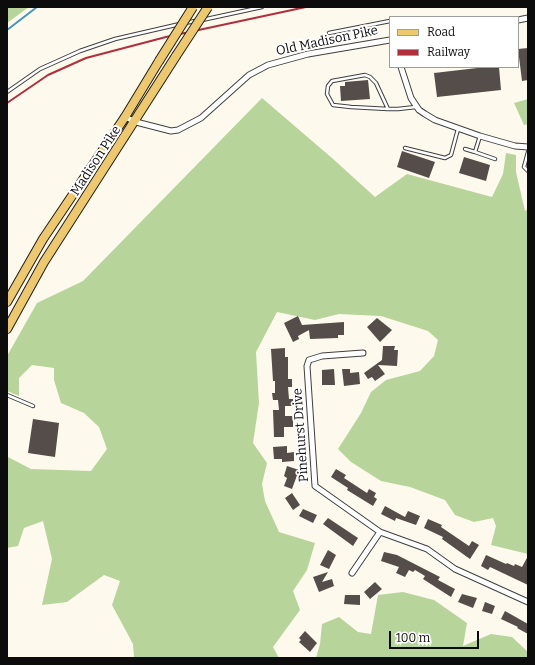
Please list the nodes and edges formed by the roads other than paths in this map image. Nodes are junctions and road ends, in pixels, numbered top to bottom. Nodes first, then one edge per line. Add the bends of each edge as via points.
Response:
1 (193, 7) edge
2 (208, 7) edge
3 (262, 7) edge
4 (389, 21) edge
5 (328, 33) dead end
6 (389, 40) edge
7 (401, 68) edge
8 (7, 92) edge
9 (417, 106) junction
10 (388, 109) junction
11 (125, 117) junction
12 (136, 122) junction
13 (458, 128) junction
14 (480, 136) junction
15 (528, 147) edge
16 (405, 148) dead end
17 (465, 150) dead end
18 (474, 152) junction
19 (528, 152) edge
20 (495, 159) dead end
21 (528, 172) edge
22 (7, 302) edge
23 (7, 328) edge
24 (363, 353) dead end
25 (7, 395) edge
26 (33, 406) dead end
27 (380, 532) junction
28 (352, 573) dead end
29 (528, 602) edge

1 - 11 main road, Madison Pike, bridge
2 - 12 main road, Madison Pike, bridge
3 - 8 lane via 115,39 40,69
4 - 5 lane
6 - 12 street, Old Madison Pike via 308,54 268,65 249,75 201,118 178,130 171,131
7 - 9 street via 407,90
9 - 10 lane
9 - 13 street via 435,120
10 - 10 lane via 334,105 329,101 328,86 332,81 365,75 376,84
11 - 12 street, Old Madison Pike
11 - 22 main road, Madison Pike via 43,239
12 - 23 main road, Madison Pike via 44,262
13 - 14 street
13 - 16 lane via 450,155 445,158
14 - 15 street
14 - 18 lane
17 - 18 lane
18 - 20 lane
19 - 21 lane via 524,167
24 - 27 street, Pinehurst Drive via 322,356 309,360 307,366 315,486
25 - 26 lane
27 - 28 street
27 - 29 street, Pinehurst Drive via 427,548 455,568

